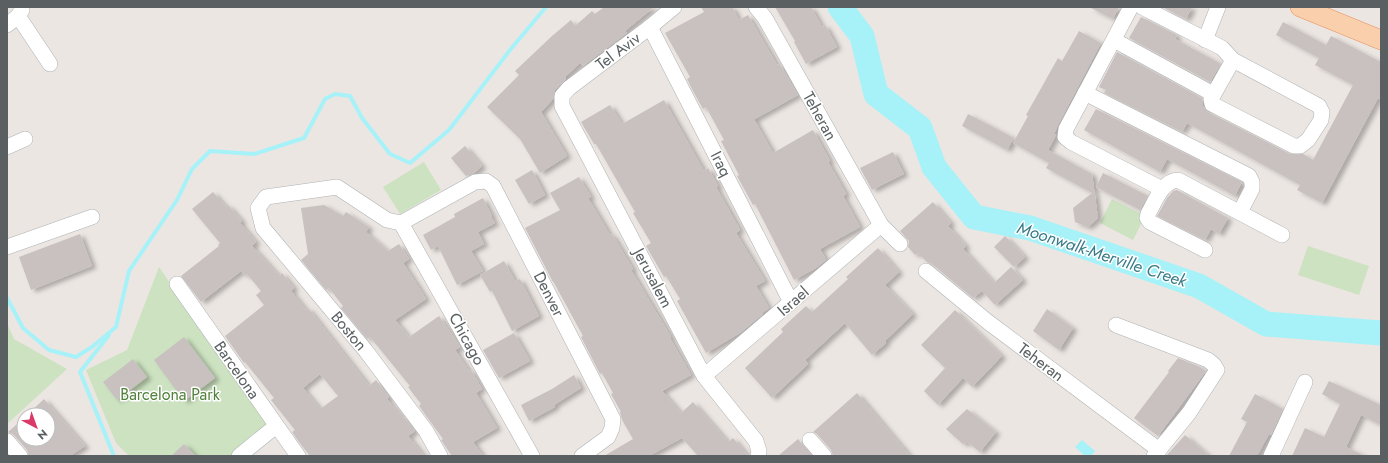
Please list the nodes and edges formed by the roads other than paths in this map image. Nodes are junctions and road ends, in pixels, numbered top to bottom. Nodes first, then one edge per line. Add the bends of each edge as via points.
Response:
1 (674, 7) edge
2 (756, 7) edge
3 (1131, 7) edge
4 (1142, 7) edge
5 (1218, 7) edge
6 (1307, 8) edge
7 (17, 14) edge
8 (650, 27) junction
9 (1114, 40) junction
10 (1205, 40) junction
11 (1381, 40) edge
12 (1233, 60) junction
13 (50, 64) dead end
14 (1085, 93) junction
15 (1213, 94) junction
16 (562, 96) joint
17 (25, 139) dead end
18 (7, 147) edge
19 (1162, 189) junction
20 (1240, 212) junction
21 (92, 217) dead end
22 (401, 223) junction
23 (881, 225) junction
24 (1282, 235) dead end
25 (900, 244) dead end
26 (7, 248) edge
27 (1205, 250) dead end
28 (926, 271) dead end
29 (177, 284) dead end
30 (791, 302) junction
31 (1116, 325) dead end
32 (704, 376) junction
33 (1305, 382) dead end
34 (276, 426) junction
35 (810, 440) dead end
36 (7, 441) edge
37 (759, 453) edge
38 (1156, 453) edge
39 (20, 456) edge
40 (240, 456) edge
41 (298, 456) edge
42 (440, 456) edge
43 (532, 456) edge
44 (582, 456) edge
45 (824, 456) edge
46 (1271, 456) edge

1 - 8 street, Tel Aviv
2 - 23 street, Teheran via 765,18
3 - 9 street
4 - 10 street
5 - 10 street
6 - 11 main road
7 - 13 street
8 - 16 street, Tel Aviv
8 - 30 street, Iraq
9 - 14 street
9 - 15 street
10 - 12 street via 1222,48
12 - 15 street
12 - 15 street via 1319,106 1322,112 1320,120 1308,140 1300,146 1294,146 1212,104
14 - 19 street via 1066,129 1065,137
14 - 20 street via 1249,176 1252,189
16 - 32 street, Jerusalem via 562,106
17 - 18 street
19 - 20 street via 1173,180 1178,180
19 - 27 street via 1147,218 1150,222
20 - 24 street
21 - 26 street
22 - 42 street, Boston via 387,220 337,187 266,197 258,208 263,228 366,351 426,431
22 - 43 street, Chicago
22 - 44 street, Denver via 476,182 486,181 493,186 613,419 608,437
23 - 25 street, Teheran
23 - 30 street, Israel
28 - 38 street, Teheran
29 - 34 street, Barcelona
30 - 32 street, Israel
31 - 38 street via 1208,360 1217,370 1189,413
32 - 37 street, Jerusalem via 756,441
33 - 46 street
34 - 40 street
34 - 41 street, Barcelona
35 - 45 street
36 - 39 street

